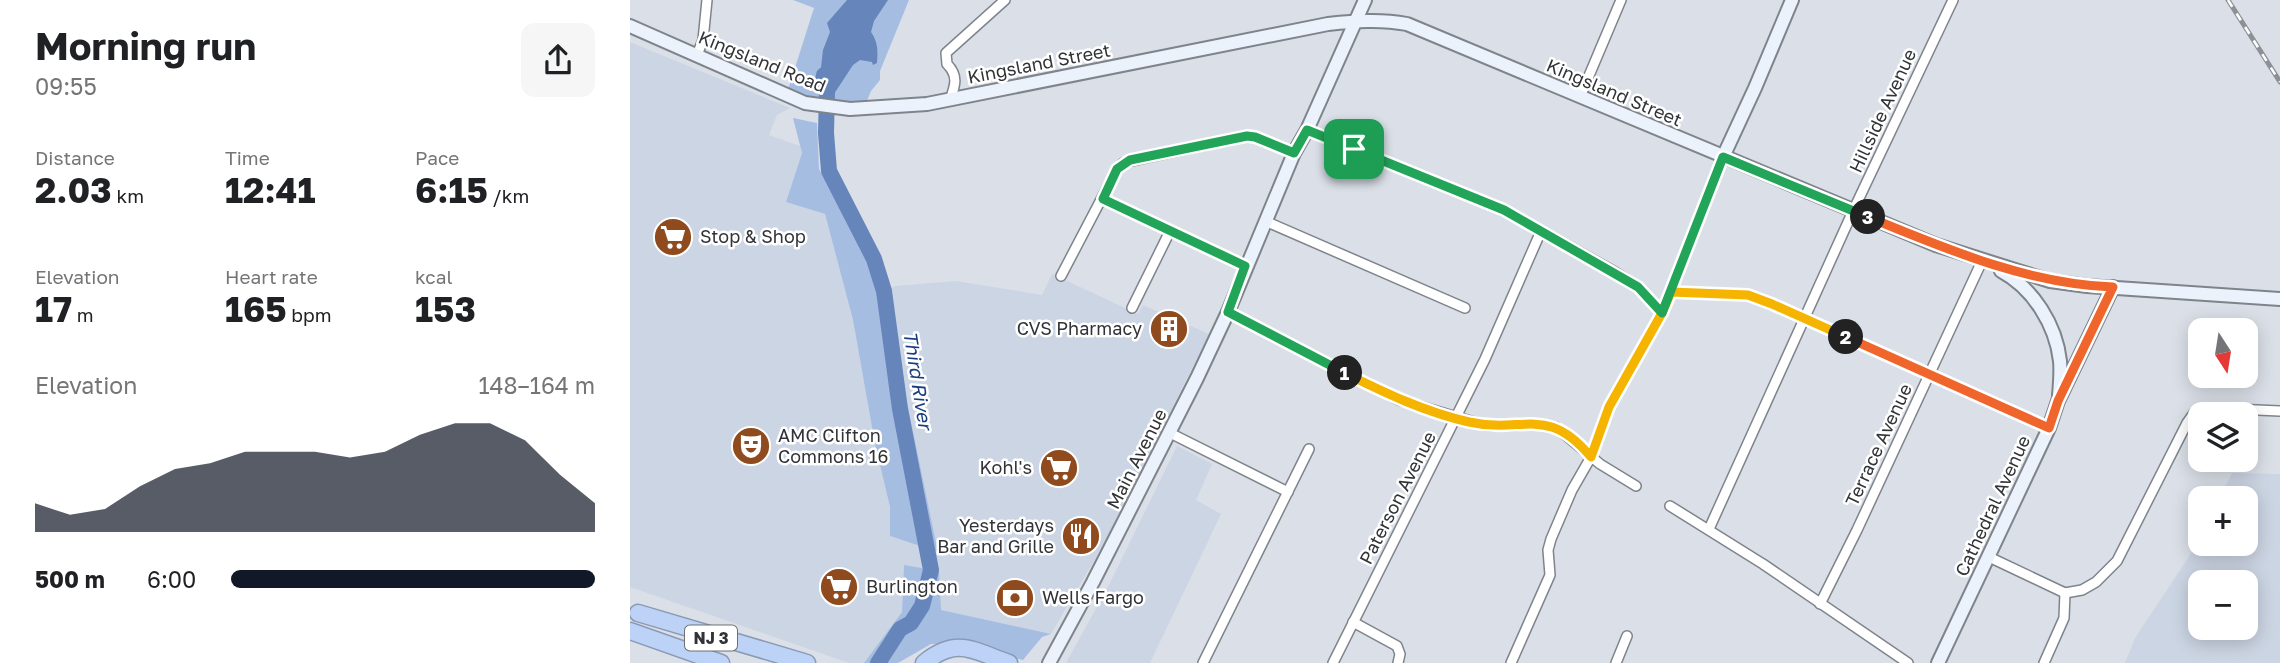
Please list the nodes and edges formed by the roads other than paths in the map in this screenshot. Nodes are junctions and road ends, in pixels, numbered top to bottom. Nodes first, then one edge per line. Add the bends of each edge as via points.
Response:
1 (707, 0) edge
2 (1006, 0) edge
3 (1365, 0) edge
4 (1621, 0) edge
5 (1792, 0) edge
6 (1953, 0) edge
7 (1356, 21) junction
8 (630, 26) edge
9 (697, 55) junction
10 (1580, 97) junction
11 (950, 100) junction
12 (927, 104) joint
13 (1307, 130) junction
14 (1294, 153) junction
15 (1723, 157) junction
16 (1103, 199) junction
17 (1853, 211) junction
18 (1265, 221) junction
19 (1170, 231) junction
20 (1541, 231) junction
21 (1982, 261) junction
22 (1245, 266) junction
23 (1061, 276) dead end
24 (2113, 287) junction
25 (1671, 292) junction
26 (2280, 299) edge
27 (1465, 307) dead end
28 (1132, 308) dead end
29 (1228, 312) junction
30 (1662, 313) junction
31 (1805, 318) junction
32 (1929, 374) junction
33 (2058, 401) junction
34 (2280, 411) edge
35 (1457, 418) junction
36 (2049, 428) junction
37 (1170, 433) junction
38 (1309, 449) dead end
39 (1591, 457) junction
40 (1636, 486) dead end
41 (1288, 492) junction
42 (1670, 506) dead end
43 (1709, 529) junction
44 (1989, 557) junction
45 (2065, 593) junction
46 (1820, 604) junction
47 (634, 612) edge
48 (1353, 622) junction
49 (630, 631) edge
50 (1627, 636) dead end
51 (953, 647) junction
52 (721, 663) edge
53 (785, 663) edge
54 (807, 663) edge
55 (924, 663) edge
56 (935, 663) edge
57 (1009, 663) edge
58 (1049, 663) edge
59 (1203, 663) edge
60 (1334, 663) edge
61 (1398, 663) edge
62 (1511, 663) edge
63 (1616, 663) edge
64 (1908, 663) edge
65 (1938, 663) edge
66 (2044, 663) edge

1 - 9 street
2 - 11 street via 946,53 956,79
3 - 7 main road, Main Avenue
4 - 10 street
5 - 15 main road
6 - 17 street, Hillside Avenue
7 - 10 main road, Kingsland Street via 1407,24
7 - 11 main road, Kingsland Street
7 - 13 main road, Main Avenue
8 - 9 main road, Kingsland Road
9 - 12 main road, Kingsland Road via 795,99 826,107
10 - 15 main road, Kingsland Street
11 - 12 main road, Kingsland Street
13 - 14 main road, Main Avenue
13 - 20 street via 1504,210
14 - 16 street via 1247,136 1130,160 1117,169
14 - 18 main road, Main Avenue
15 - 17 main road, Kingsland Street
15 - 25 street
16 - 19 street
16 - 23 street
17 - 21 main road, Kingsland Street
17 - 31 street, Hillside Avenue
18 - 22 main road, Main Avenue
18 - 27 street
19 - 22 street
19 - 28 street
20 - 30 street via 1638,287
20 - 35 street, Paterson Avenue
21 - 24 main road, Kingsland Street via 2050,281
21 - 32 street, Terrace Avenue
21 - 33 main road via 2011,276 2044,312 2060,362
22 - 29 main road, Main Avenue
24 - 26 main road, Kingsland Street
24 - 33 main road, Cathedral Avenue
25 - 30 street
25 - 31 street via 1748,295
29 - 35 street via 1376,390
29 - 37 main road, Main Avenue
30 - 39 street via 1609,407
31 - 32 street
31 - 43 street, Hillside Avenue
32 - 36 street
32 - 46 street, Terrace Avenue
33 - 36 main road, Cathedral Avenue
34 - 45 street via 2211,408 2194,413 2117,561 2096,582
35 - 39 street via 1484,425 1556,427
35 - 48 street, Paterson Avenue
36 - 44 main road, Cathedral Avenue
37 - 41 street
37 - 58 main road, Main Avenue
38 - 41 street
39 - 40 street
39 - 62 street via 1551,539 1550,575
41 - 59 street
42 - 43 street
43 - 46 street
44 - 45 street
44 - 65 main road, Cathedral Avenue
45 - 66 street via 2064,618
46 - 64 street
47 - 53 highway, NJ 3
47 - 54 highway
48 - 60 street, Paterson Avenue
48 - 61 street via 1397,646
49 - 52 highway, NJ 3
50 - 63 street
51 - 55 highway
51 - 56 highway
51 - 57 highway

